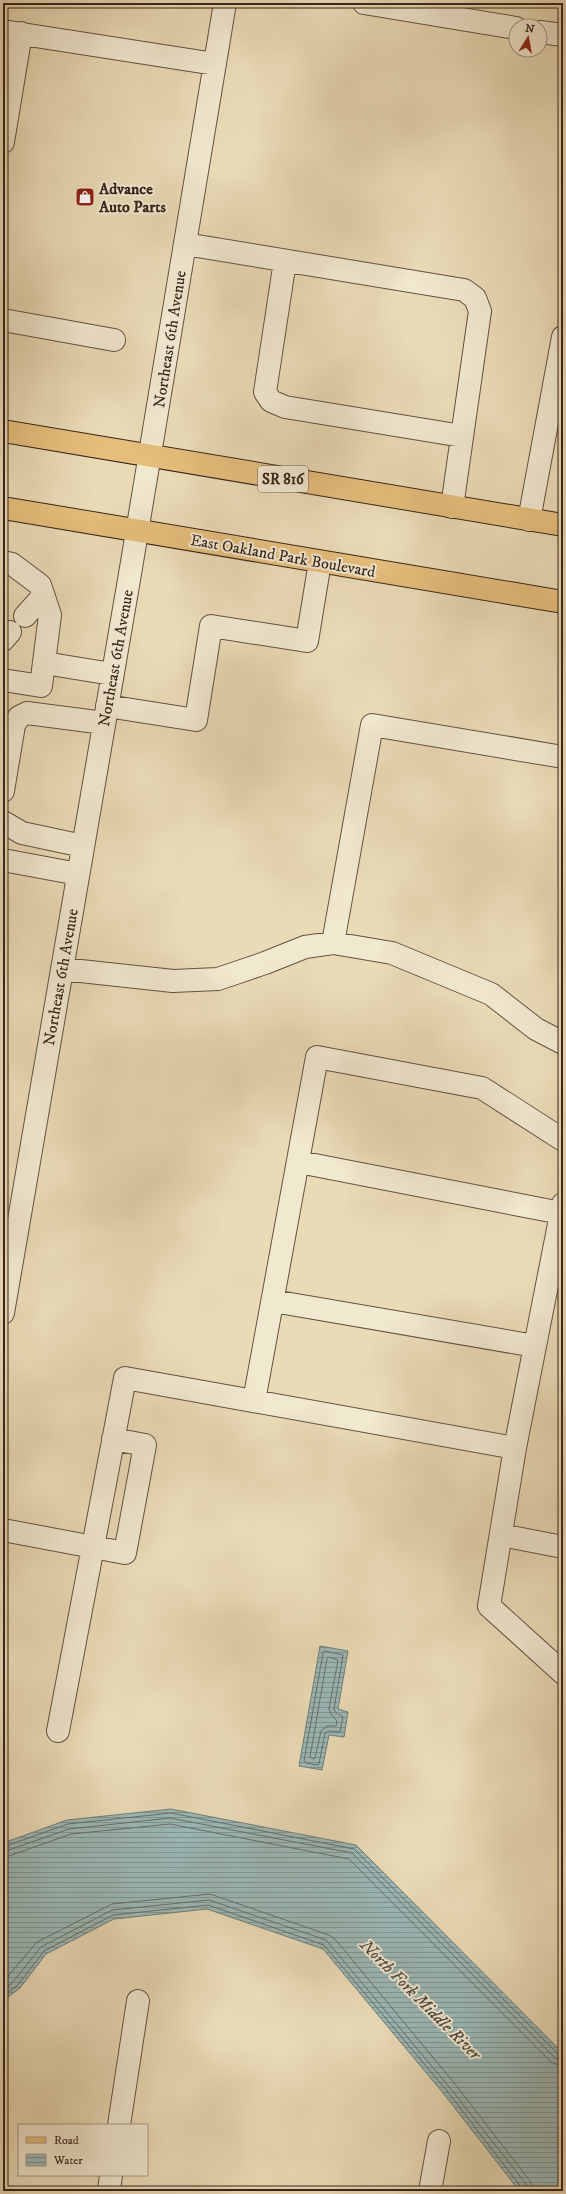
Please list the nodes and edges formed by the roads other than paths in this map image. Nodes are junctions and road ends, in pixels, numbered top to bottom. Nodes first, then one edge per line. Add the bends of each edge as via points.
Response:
1 (226, 3) edge
2 (364, 3) edge
3 (508, 27) edge
4 (12, 32) edge
5 (548, 33) edge
6 (563, 35) edge
7 (215, 64) junction
8 (3, 142) edge
9 (185, 244) junction
10 (285, 261) junction
11 (3, 320) edge
12 (563, 337) edge
13 (114, 340) dead end
14 (3, 431) edge
15 (462, 436) junction
16 (150, 456) junction
17 (452, 507) junction
18 (3, 508) edge
19 (529, 520) junction
20 (563, 526) edge
21 (137, 531) junction
22 (320, 562) junction
23 (6, 566) edge
24 (44, 596) junction
25 (563, 602) edge
26 (25, 616) dead end
27 (44, 663) junction
28 (112, 674) junction
29 (3, 680) edge
30 (106, 714) junction
31 (563, 757) edge
32 (3, 791) edge
33 (3, 822) edge
34 (83, 846) junction
35 (3, 860) edge
36 (78, 874) junction
37 (333, 943) junction
38 (62, 969) junction
39 (563, 1043) edge
40 (563, 1140) edge
41 (299, 1162) junction
42 (562, 1209) edge
43 (11, 1212) edge
44 (273, 1301) junction
45 (3, 1313) edge
46 (535, 1346) junction
47 (254, 1401) junction
48 (113, 1439) junction
49 (515, 1448) junction
50 (3, 1530) edge
51 (501, 1535) junction
52 (92, 1547) junction
53 (563, 1547) edge
54 (563, 1673) edge
55 (58, 1731) dead end
56 (138, 2001) dead end
57 (119, 2124) edge
58 (439, 2141) dead end
59 (111, 2176) edge
60 (109, 2191) edge
61 (430, 2191) edge

1 - 7 street, Northeast 6th Avenue
2 - 3 street
4 - 7 street
4 - 8 street
5 - 6 street
7 - 9 street, Northeast 6th Avenue
9 - 10 street
9 - 16 street, Northeast 6th Avenue
10 - 15 street via 464,290 475,298 480,311
10 - 15 street via 265,392 271,401 285,407
11 - 13 street
12 - 19 street
14 - 16 main road, SR 816
15 - 17 street
16 - 17 main road, SR 816
16 - 21 street, Northeast 6th Avenue
17 - 19 main road, SR 816
18 - 21 main road, East Oakland Park Boulevard
19 - 20 main road, SR 816
21 - 22 main road, East Oakland Park Boulevard
21 - 28 street, Northeast 6th Avenue
22 - 25 main road, East Oakland Park Boulevard
22 - 30 street via 307,642 211,626 196,720
23 - 24 street via 40,584
24 - 26 street
24 - 27 street via 50,615
27 - 28 street
27 - 29 street via 41,686
28 - 30 street, Northeast 6th Avenue
30 - 32 street via 27,713 19,717 14,724
30 - 34 street, Northeast 6th Avenue
31 - 37 street via 372,725
33 - 34 street via 22,832
34 - 36 street, Northeast 6th Avenue
35 - 36 street
36 - 38 street, Northeast 6th Avenue
37 - 38 street via 305,947 265,964 218,979 173,981
37 - 39 street via 392,953 491,994 536,1029
38 - 43 street, Northeast 6th Avenue
40 - 41 street via 482,1088 317,1057
41 - 42 street
41 - 44 street
42 - 46 street
43 - 45 street, Northeast 6th Avenue
44 - 46 street
44 - 47 street
46 - 49 street
47 - 48 street via 125,1378
47 - 49 street
48 - 52 street
48 - 52 street via 145,1445 125,1553
49 - 51 street
50 - 52 street
51 - 53 street
51 - 54 street via 489,1606
52 - 55 street
56 - 57 street
58 - 61 street
59 - 60 street

